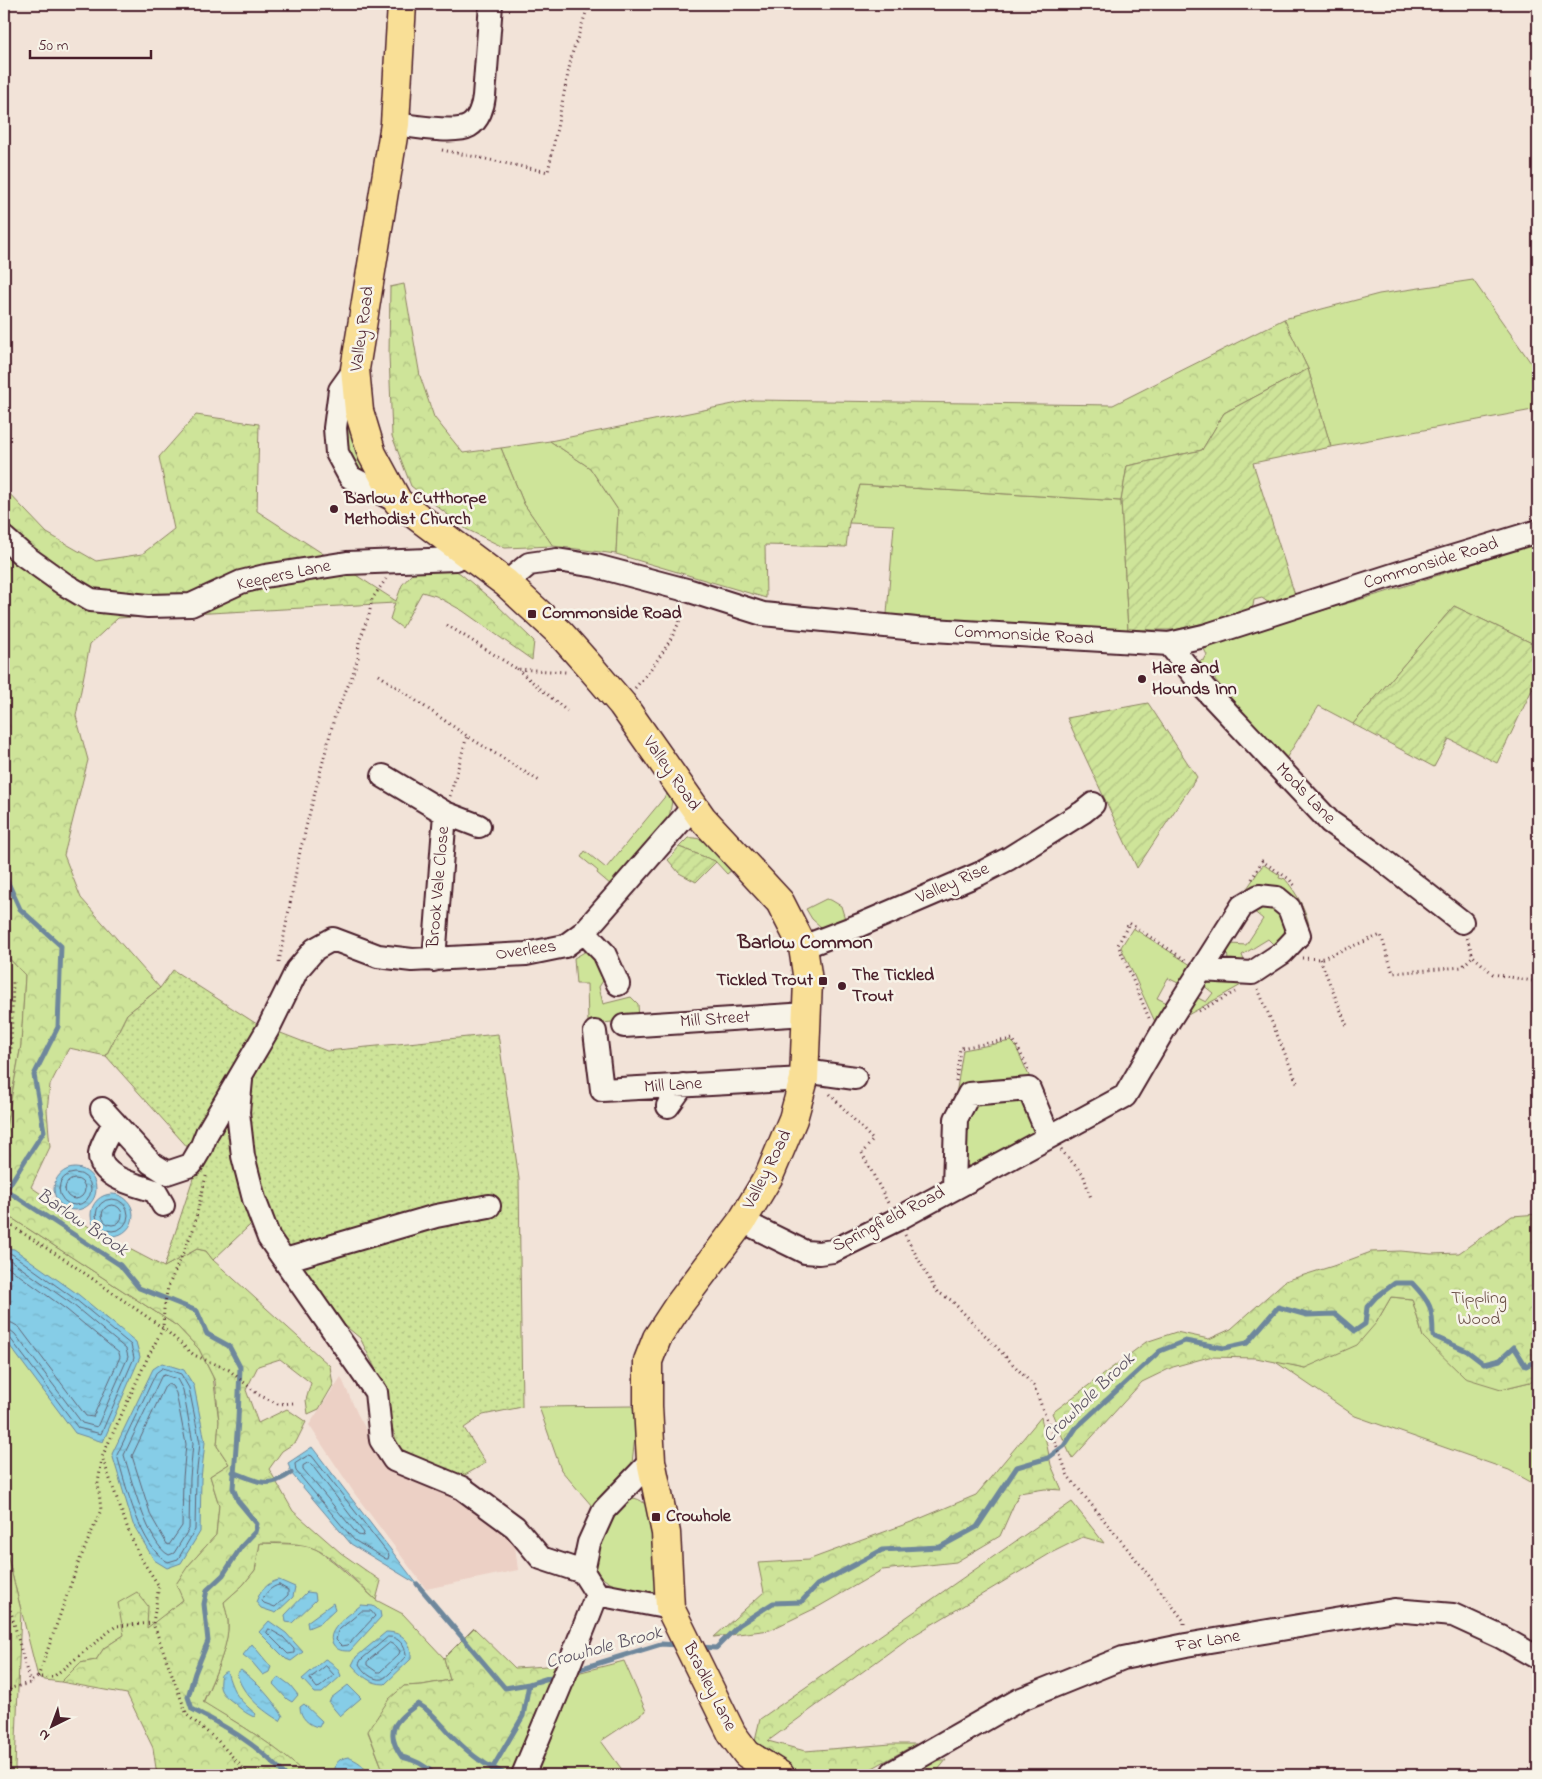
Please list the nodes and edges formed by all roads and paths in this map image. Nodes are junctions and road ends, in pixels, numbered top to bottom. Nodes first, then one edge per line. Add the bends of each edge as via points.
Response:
1 (402, 4) edge
2 (492, 4) edge
3 (588, 4) edge
4 (395, 124) junction
5 (439, 149) dead end
6 (1538, 531) edge
7 (4, 538) edge
8 (463, 549) junction
9 (392, 562) junction
10 (506, 583) junction
11 (690, 591) junction
12 (447, 625) dead end
13 (1169, 644) junction
14 (585, 662) junction
15 (517, 669) junction
16 (380, 675) dead end
17 (622, 704) junction
18 (567, 710) dead end
19 (467, 736) junction
20 (383, 776) dead end
21 (541, 782) dead end
22 (1093, 804) dead end
23 (693, 808) junction
24 (445, 814) junction
25 (478, 826) dead end
26 (1462, 922) dead end
27 (584, 932) junction
28 (804, 946) junction
29 (1282, 953) junction
30 (1320, 959) junction
31 (434, 960) junction
32 (278, 964) dead end
33 (1202, 970) junction
34 (1254, 977) junction
35 (13, 979) dead end
36 (1538, 982) edge
37 (618, 984) dead end
38 (1196, 1013) dead end
39 (807, 1014) junction
40 (624, 1026) dead end
41 (1347, 1026) dead end
42 (595, 1032) dead end
43 (1158, 1040) junction
44 (241, 1074) junction
45 (804, 1075) junction
46 (855, 1078) dead end
47 (683, 1085) junction
48 (1298, 1085) dead end
49 (1029, 1089) junction
50 (4, 1098) edge
51 (964, 1104) junction
52 (668, 1106) dead end
53 (1048, 1137) junction
54 (206, 1175) dead end
55 (954, 1188) junction
56 (1091, 1198) dead end
57 (163, 1205) dead end
58 (489, 1206) dead end
59 (896, 1220) junction
60 (4, 1221) edge
61 (742, 1221) junction
62 (285, 1260) junction
63 (163, 1328) junction
64 (294, 1402) dead end
65 (102, 1457) junction
66 (651, 1461) junction
67 (583, 1572) junction
68 (4, 1586) edge
69 (597, 1594) junction
70 (670, 1608) junction
71 (152, 1623) junction
72 (1186, 1645) junction
73 (1538, 1658) edge
74 (38, 1677) junction
75 (30, 1684) junction
76 (10, 1687) junction
77 (4, 1690) edge
78 (525, 1771) edge
79 (891, 1774) edge
80 (9, 1775) edge
81 (249, 1775) edge
82 (780, 1775) edge

1 - 4 main road, Valley Road
2 - 4 street via 484,96 477,117 469,126 450,130
3 - 5 path via 572,54 548,172
4 - 8 main road, Valley Road via 355,369 359,411 372,454 398,502
6 - 13 street, Commonside Road via 1204,636
7 - 9 street, Keepers Lane via 64,584 91,600 148,606 191,605 241,582 264,576 347,563
8 - 9 street, Keepers Lane via 456,559
8 - 10 main road, Valley Road
9 - 32 path via 372,599 359,642 358,658 335,715 300,846
10 - 11 street, Commonside Road via 529,564 557,560 596,566
10 - 14 main road, Valley Road via 560,633
11 - 13 street, Commonside Road via 763,614 916,630
11 - 17 path via 678,628 654,665
12 - 15 path
13 - 26 street, Mods Lane via 1205,689 1330,822
14 - 15 path via 572,673
14 - 17 main road, Valley Road
15 - 18 path
16 - 19 path
17 - 23 main road, Valley Road
19 - 21 path
19 - 24 path
20 - 24 street, Brook Vale Close
22 - 28 street, Valley Rise via 979,874
23 - 27 street, Overlees
23 - 28 main road, Valley Road via 780,902
24 - 25 street, Brook Vale Close
24 - 31 street, Brook Vale Close
27 - 31 street, Overlees via 565,946 526,954
27 - 37 street via 604,953
28 - 39 main road, Valley Road
29 - 30 path via 1296,958
29 - 33 street, Springfield Road via 1299,935 1289,908 1277,898 1259,896 1242,906
29 - 34 street, Springfield Road
30 - 36 path via 1381,934 1393,973 1462,967 1473,956 1493,974
30 - 41 path
31 - 44 street, Overlees via 378,956 332,939 315,949 297,970
33 - 34 street
33 - 43 street, Springfield Road
33 - 43 path via 1129,923 1118,945
34 - 38 path
34 - 48 path
35 - 50 path via 11,1049
39 - 40 street, Mill Street
39 - 45 main road, Valley Road
42 - 47 street, Mill Lane via 602,1090
43 - 53 street, Springfield Road via 1125,1096
44 - 57 street via 191,1166 167,1173 151,1163 108,1116 100,1153 102,1164 114,1177 155,1191
44 - 62 street via 238,1112 243,1156 254,1199 269,1238
45 - 46 street, Mill Lane
45 - 47 street, Mill Lane
45 - 59 path via 820,1084 873,1140 862,1153
45 - 61 main road, Valley Road via 793,1119 772,1168
47 - 52 street
49 - 51 street via 969,1094
49 - 51 path via 1032,1078 1013,1038 963,1047 960,1048 954,1095
49 - 53 street
51 - 55 street, Springfield Road via 956,1120
53 - 55 street, Springfield Road
53 - 56 path via 1083,1174
54 - 63 path via 193,1230 168,1287
55 - 59 street, Springfield Road
58 - 62 street via 436,1216
59 - 61 street, Springfield Road via 833,1251 819,1253 804,1252
59 - 72 path via 936,1291 951,1300 1034,1386 1068,1476 1184,1621
60 - 63 path via 70,1262
61 - 66 main road, Valley Road via 678,1306 657,1338 648,1361
62 - 67 street via 376,1392 381,1440 394,1460 462,1488 515,1527 540,1558
63 - 64 path via 194,1355 229,1370 259,1395 278,1404
63 - 65 path
65 - 71 path via 128,1532 159,1586
65 - 74 path via 98,1483 102,1510 78,1564
66 - 67 street via 604,1510 589,1543
66 - 70 main road, Bradley Lane via 666,1533
67 - 69 street
68 - 75 path
69 - 70 street
69 - 78 street
70 - 82 main road, Bradley Lane via 732,1734 747,1754
71 - 74 path via 116,1626 53,1677
71 - 81 path via 187,1715 218,1741
72 - 73 street, Far Lane via 1394,1610 1453,1615
72 - 79 street, Far Lane via 1123,1658 1019,1700
74 - 75 path
75 - 76 path
76 - 77 path
76 - 80 path

